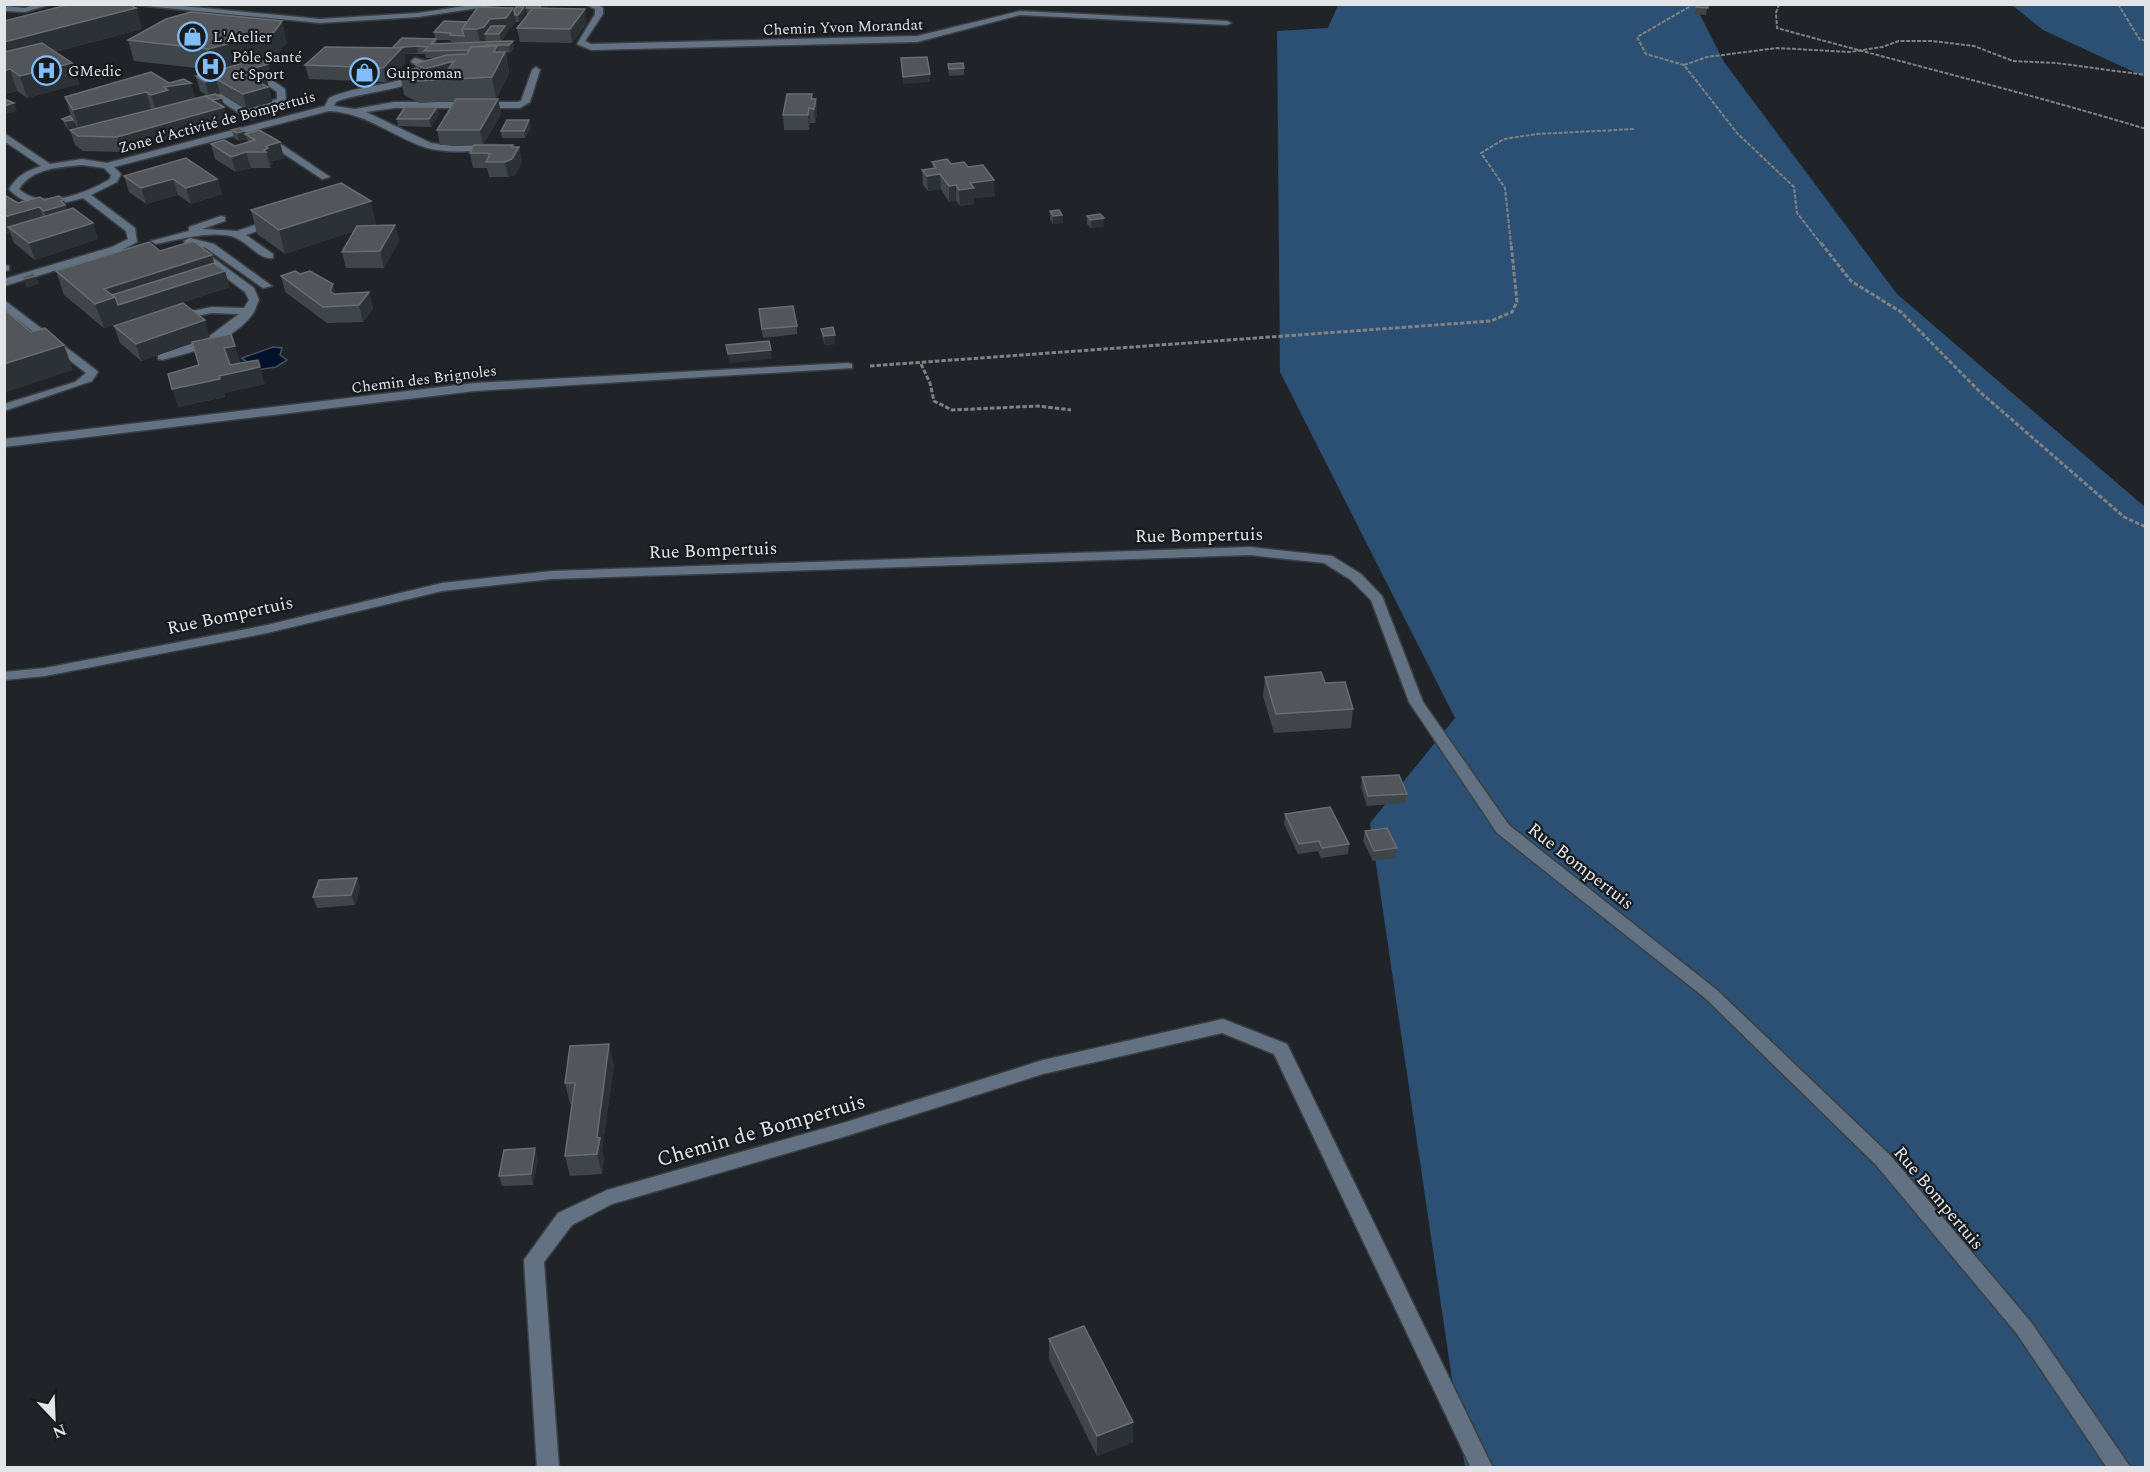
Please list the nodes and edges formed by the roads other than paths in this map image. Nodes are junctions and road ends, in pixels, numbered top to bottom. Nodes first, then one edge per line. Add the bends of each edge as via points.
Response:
1 (48, 4) edge
2 (129, 4) edge
3 (501, 4) edge
4 (588, 4) edge
5 (4, 8) edge
6 (33, 9) junction
7 (4, 18) edge
8 (1227, 23) dead end
9 (416, 61) edge
10 (536, 70) dead end
11 (440, 76) edge
12 (269, 82) edge
13 (218, 96) edge
14 (393, 105) junction
15 (329, 108) junction
16 (244, 112) junction
17 (363, 112) junction
18 (264, 124) junction
19 (251, 128) junction
20 (4, 136) edge
21 (500, 147) edge
22 (107, 166) junction
23 (49, 167) junction
24 (325, 177) dead end
25 (17, 195) junction
26 (85, 195) junction
27 (4, 198) edge
28 (221, 219) dead end
29 (281, 220) edge
30 (238, 234) junction
31 (189, 237) junction
32 (133, 240) junction
33 (156, 241) junction
34 (168, 252) edge
35 (269, 256) dead end
36 (233, 277) junction
37 (221, 281) edge
38 (4, 283) edge
39 (267, 286) dead end
40 (6, 307) edge
41 (249, 311) junction
42 (163, 321) edge
43 (162, 357) dead end
44 (848, 366) road end
45 (4, 408) edge
46 (4, 443) edge
47 (4, 676) edge
48 (548, 1467) edge
49 (1482, 1467) edge
50 (2120, 1467) edge

1 - 6 street
2 - 3 street via 320,21 418,15
4 - 8 street, Chemin Yvon Morandat via 599,8 581,41 591,47 917,39 942,36 995,17 1020,13
5 - 6 street
6 - 7 street
9 - 15 street via 426,64 428,72 383,88 340,96 332,100
10 - 14 street via 525,102 519,105
11 - 14 street via 402,89
12 - 16 street via 282,91 281,101
13 - 16 street
14 - 17 street
15 - 17 street, Zone d'Activité de Bompertuis
15 - 18 street, Zone d'Activité de Bompertuis
16 - 18 street
17 - 21 street via 428,145
18 - 19 street, Zone d'Activité de Bompertuis
19 - 22 street, Zone d'Activité de Bompertuis
19 - 24 street
20 - 23 street
22 - 23 street, Zone d'Activité de Bompertuis via 82,162
22 - 26 street, Zone d'Activité de Bompertuis via 116,174 114,180
23 - 25 street, Zone d'Activité de Bompertuis via 17,183
25 - 26 street, Zone d'Activité de Bompertuis via 38,201
25 - 27 street, Zone d'Activité de Bompertuis
26 - 32 street via 131,230
28 - 31 street via 193,228
29 - 30 street
30 - 31 street
30 - 35 street
31 - 33 street
31 - 36 street via 193,248
31 - 39 street via 210,246
32 - 33 street
32 - 38 street via 116,249
33 - 34 street
36 - 37 street
36 - 41 street via 250,290 254,300
40 - 45 street via 92,372 80,384
41 - 42 street via 196,312
41 - 43 street via 217,338
44 - 46 street, Chemin des Brignoles via 475,387
47 - 50 street, Rue Bompertuis via 45,672 267,629 442,587 552,575 1250,551 1327,559 1356,577 1377,599 1416,702 1503,829 1711,994 1883,1160 2024,1328
48 - 49 street, Chemin de Bompertuis via 534,1260 565,1219 607,1198 1043,1067 1223,1026 1281,1049

